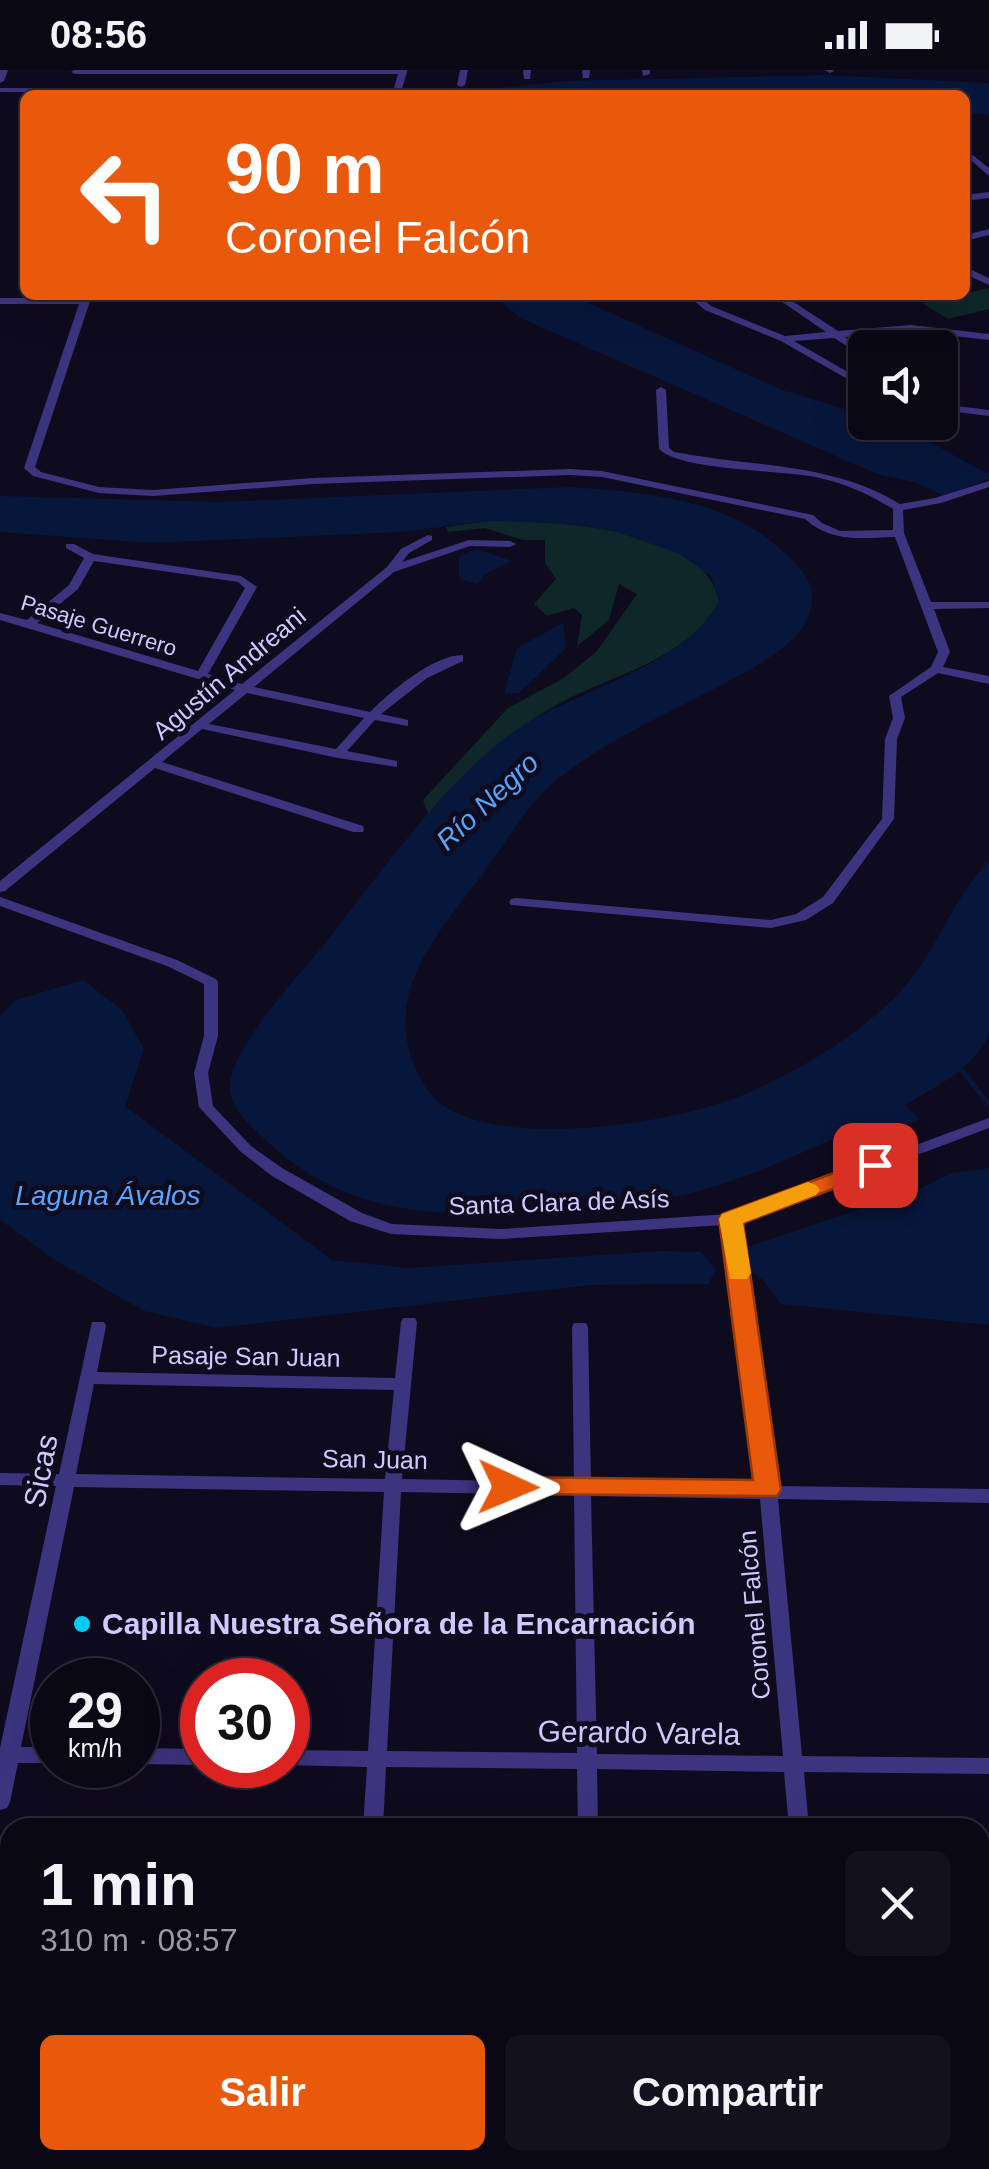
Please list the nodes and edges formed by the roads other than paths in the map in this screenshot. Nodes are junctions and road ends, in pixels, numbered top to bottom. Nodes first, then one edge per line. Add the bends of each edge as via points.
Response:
1 (4, 70) edge
2 (464, 70) edge
3 (163, 71) edge
4 (403, 71) edge
5 (74, 72) edge
6 (0, 81) edge
7 (461, 85) dead end
8 (29, 300) edge
9 (85, 300) edge
10 (698, 300) edge
11 (784, 300) edge
12 (0, 301) edge
13 (836, 335) junction
14 (989, 336) edge
15 (784, 340) junction
16 (848, 343) edge
17 (848, 376) edge
18 (661, 390) dead end
19 (958, 409) edge
20 (989, 413) edge
21 (989, 484) edge
22 (898, 508) junction
23 (900, 533) junction
24 (428, 538) dead end
25 (510, 544) dead end
26 (70, 546) dead end
27 (90, 557) junction
28 (390, 570) junction
29 (989, 605) edge
30 (926, 606) junction
31 (0, 616) edge
32 (28, 624) junction
33 (459, 658) dead end
34 (936, 668) junction
35 (201, 676) junction
36 (989, 680) edge
37 (245, 689) junction
38 (371, 716) junction
39 (404, 723) dead end
40 (203, 726) junction
41 (338, 754) junction
42 (154, 764) junction
43 (394, 764) dead end
44 (358, 829) dead end
45 (0, 888) edge
46 (0, 902) edge
47 (516, 902) dead end
48 (989, 1123) edge
49 (730, 1219) junction
50 (409, 1322) dead end
51 (98, 1326) dead end
52 (580, 1327) dead end
53 (88, 1378) junction
54 (404, 1384) junction
55 (0, 1479) edge
56 (68, 1480) junction
57 (393, 1484) junction
58 (585, 1488) junction
59 (768, 1490) junction
60 (989, 1496) edge
61 (5, 1754) edge
62 (30, 1755) edge
63 (310, 1758) edge
64 (377, 1759) junction
65 (587, 1763) junction
66 (794, 1764) junction
67 (989, 1766) edge
68 (0, 1802) edge
69 (373, 1818) edge
70 (588, 1818) edge
71 (798, 1818) edge

1 - 6 street
2 - 7 street
3 - 4 street
3 - 5 street
8 - 12 street
9 - 23 street via 30,468 49,476 99,490 153,492 602,474 809,517 843,537
10 - 15 street
11 - 13 street
13 - 14 street via 934,328
13 - 15 street
13 - 16 street
15 - 17 street
18 - 22 street via 664,449 671,456 819,476
19 - 20 street
21 - 22 street
22 - 23 street
23 - 30 street
24 - 28 street
25 - 28 street, Agustín Andreani via 469,543
26 - 27 street
27 - 32 street via 74,587
27 - 35 street via 241,579 251,587
28 - 37 street, Agustín Andreani
29 - 30 street
30 - 34 street via 944,652
31 - 32 street, Pasaje Guerrero
32 - 35 street, Pasaje Guerrero
33 - 38 street via 422,672
34 - 36 street
34 - 47 street via 895,696 899,718 891,738 888,819 828,900 802,916 730,923
35 - 37 street, Pasaje Guerrero
37 - 38 street, Pasaje Guerrero
37 - 40 street, Agustín Andreani
38 - 39 street, Pasaje Guerrero
38 - 41 street
40 - 41 street
40 - 42 street, Agustín Andreani
41 - 43 street
42 - 44 street
42 - 45 street, Agustín Andreani
46 - 49 street, Santa Clara de Asís via 211,982 211,1036 202,1074 206,1107 246,1150 356,1218 391,1229 500,1234
48 - 49 street, Santa Clara de Asís
49 - 59 street, Coronel Falcón
50 - 54 street
51 - 53 street, Sicas
52 - 58 street
53 - 54 street, Pasaje San Juan
53 - 56 street, Sicas
54 - 57 street
55 - 56 street, San Juan
56 - 57 street, San Juan
56 - 61 street, Sicas
57 - 58 street, San Juan
57 - 64 street
58 - 59 street, San Juan
58 - 65 street
59 - 60 street, San Juan
59 - 66 street, Coronel Falcón
61 - 62 street
61 - 68 street, Sicas
63 - 64 street, Gerardo Varela
64 - 65 street, Gerardo Varela
64 - 69 street
65 - 66 street, Gerardo Varela
65 - 70 street
66 - 67 street, Gerardo Varela
66 - 71 street, Coronel Falcón

